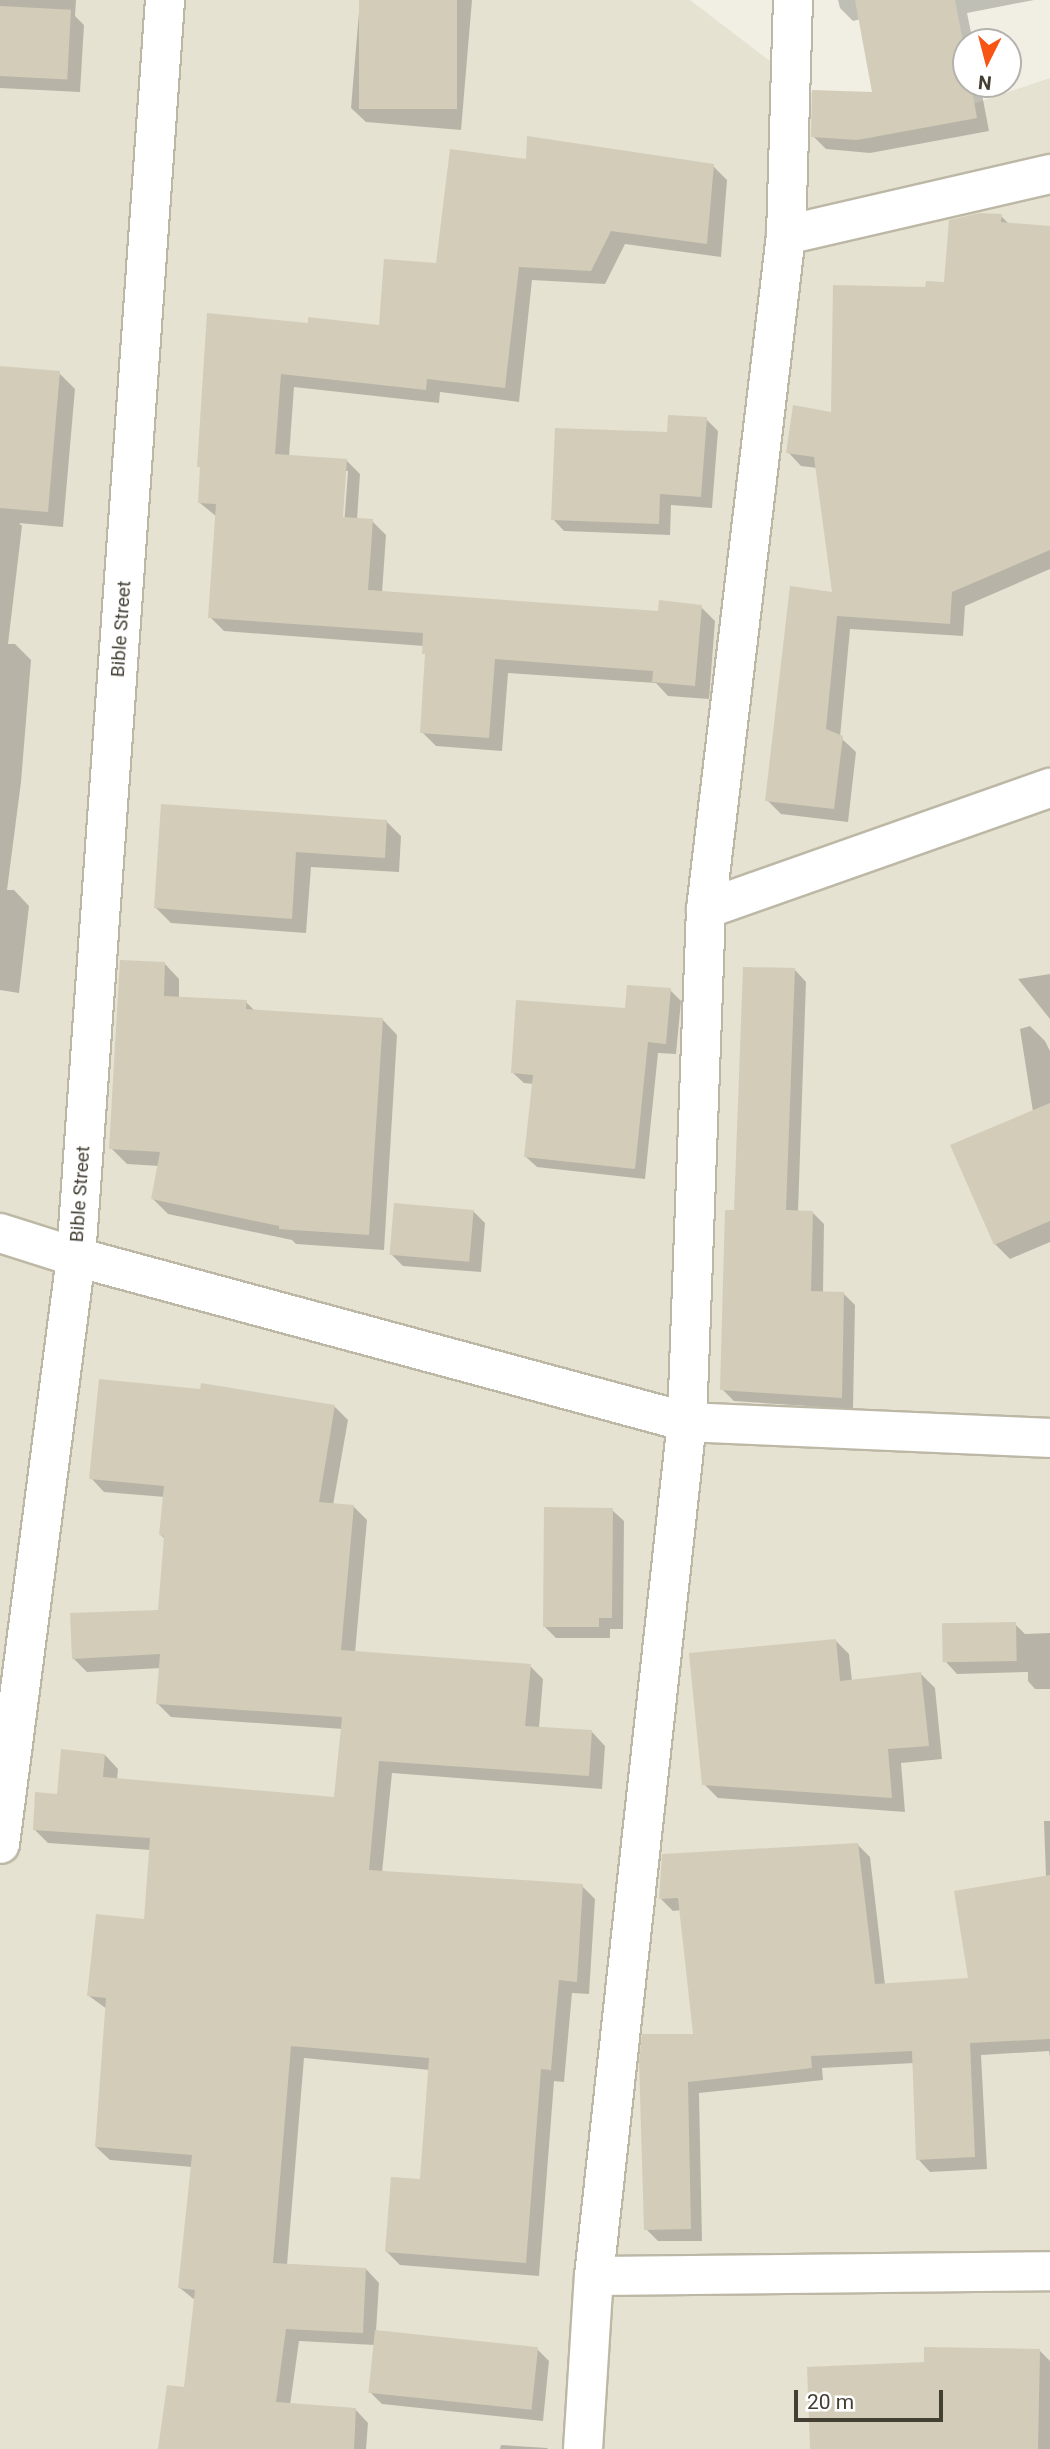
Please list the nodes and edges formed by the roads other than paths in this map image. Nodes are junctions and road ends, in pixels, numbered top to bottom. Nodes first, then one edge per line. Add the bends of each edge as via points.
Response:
1 (165, 0) edge
2 (793, 0) edge
3 (1050, 174) edge
4 (786, 235) junction
5 (1050, 788) edge
6 (706, 909) junction
7 (0, 1233) edge
8 (76, 1257) junction
9 (687, 1422) junction
10 (1050, 1438) edge
11 (0, 1844) edge
12 (1050, 2271) edge
13 (594, 2276) junction
14 (583, 2449) edge

1 - 8 street, Bible Street
2 - 4 street
3 - 4 street
4 - 6 street
5 - 6 street
6 - 9 street
7 - 8 street
8 - 9 street
8 - 11 street, Bible Street
9 - 10 street
9 - 13 street
12 - 13 street
13 - 14 street

